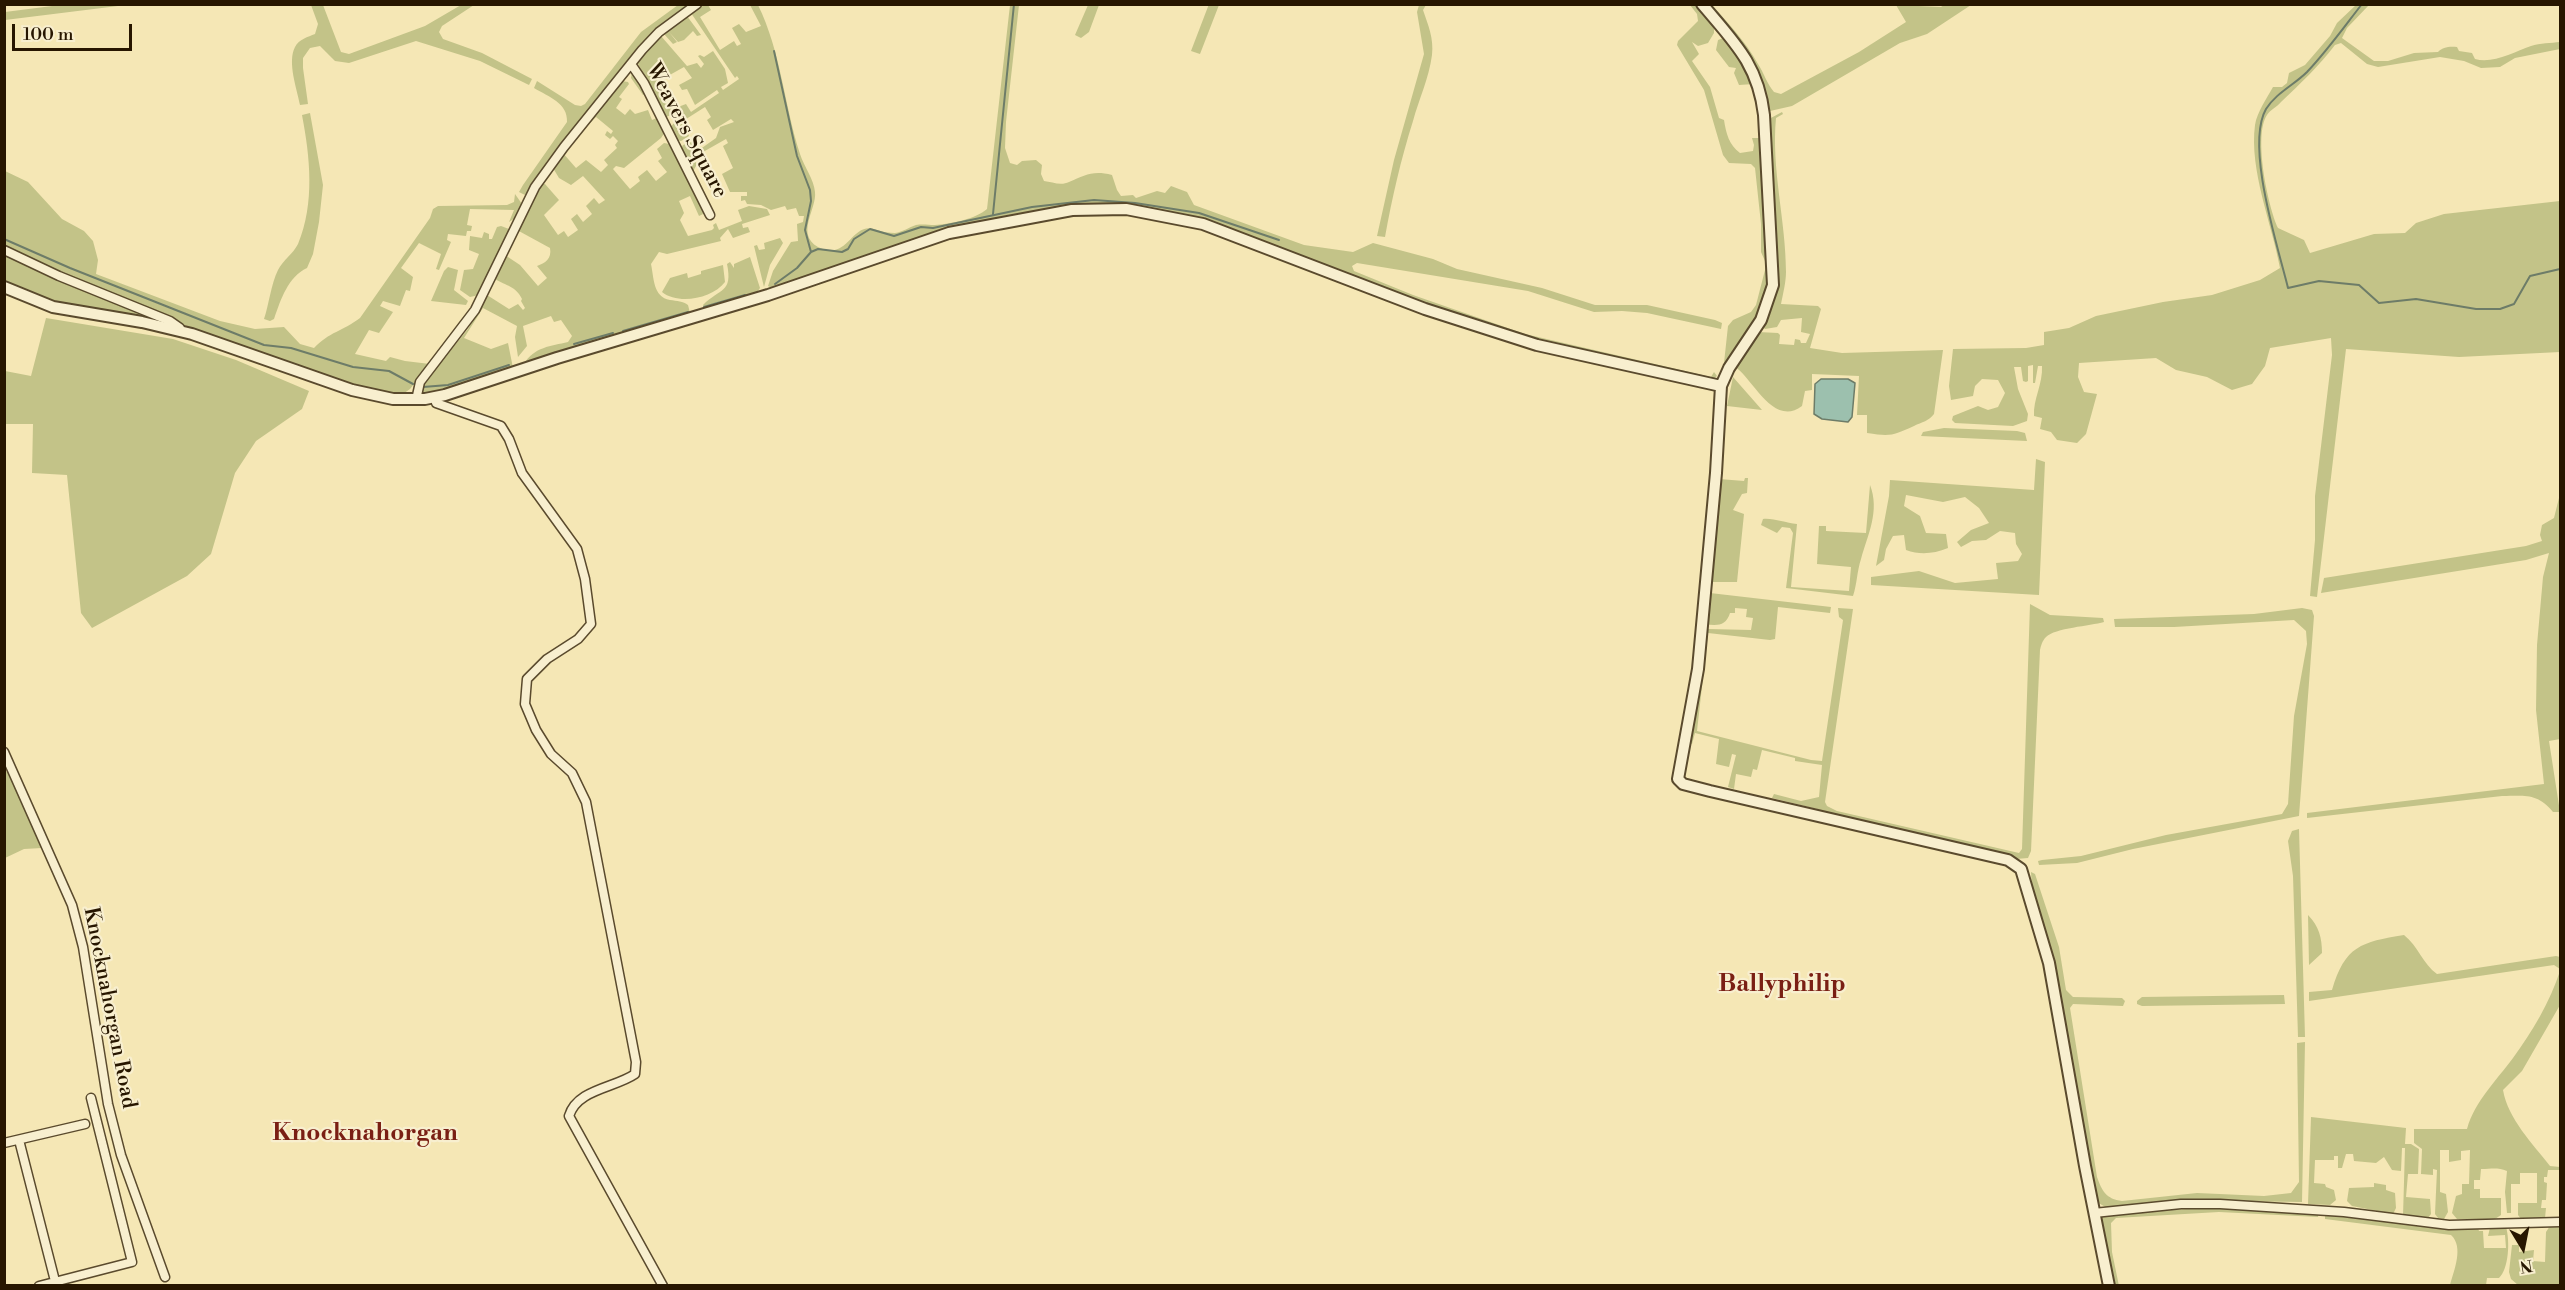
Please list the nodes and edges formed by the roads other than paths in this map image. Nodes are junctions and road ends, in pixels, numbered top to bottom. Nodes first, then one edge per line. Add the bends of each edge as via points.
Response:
1 (697, 4) edge
2 (1702, 4) edge
3 (631, 64) junction
4 (710, 215) dead end
5 (4, 250) edge
6 (4, 287) edge
7 (180, 331) junction
8 (1721, 386) junction
9 (435, 398) junction
10 (416, 400) junction
11 (4, 752) edge
12 (90, 1098) dead end
13 (85, 1124) dead end
14 (19, 1140) junction
15 (4, 1143) edge
16 (2094, 1213) junction
17 (2560, 1222) edge
18 (165, 1277) dead end
19 (55, 1281) junction
20 (39, 1286) edge
21 (663, 1286) edge
22 (2109, 1286) edge

1 - 3 street via 659,32
2 - 8 street via 1745,56 1757,80 1764,115 1773,263 1773,285 1761,320
3 - 4 street, Weavers Square
3 - 10 street via 535,187 475,310 420,382
5 - 7 street via 170,321
6 - 7 street via 53,307
7 - 10 street via 333,384 378,397
8 - 9 street via 1537,345 1415,305 1203,224 1142,211 1103,208 949,233 781,291
8 - 16 street via 1698,669 1678,779 1710,791 2008,860 2021,869 2049,963
9 - 10 street
9 - 21 street via 436,403 501,426 522,473 577,549 591,624 527,679 525,704 536,730 551,754 572,774 586,802 636,1062 634,1074 592,1093 569,1116
11 - 18 street, Knocknahorgan Road via 72,905 87,969 108,1104
12 - 19 street via 132,1262
13 - 14 street
14 - 15 street
14 - 19 street
16 - 17 street via 2220,1204 2330,1210 2449,1225
16 - 22 street
19 - 20 street

